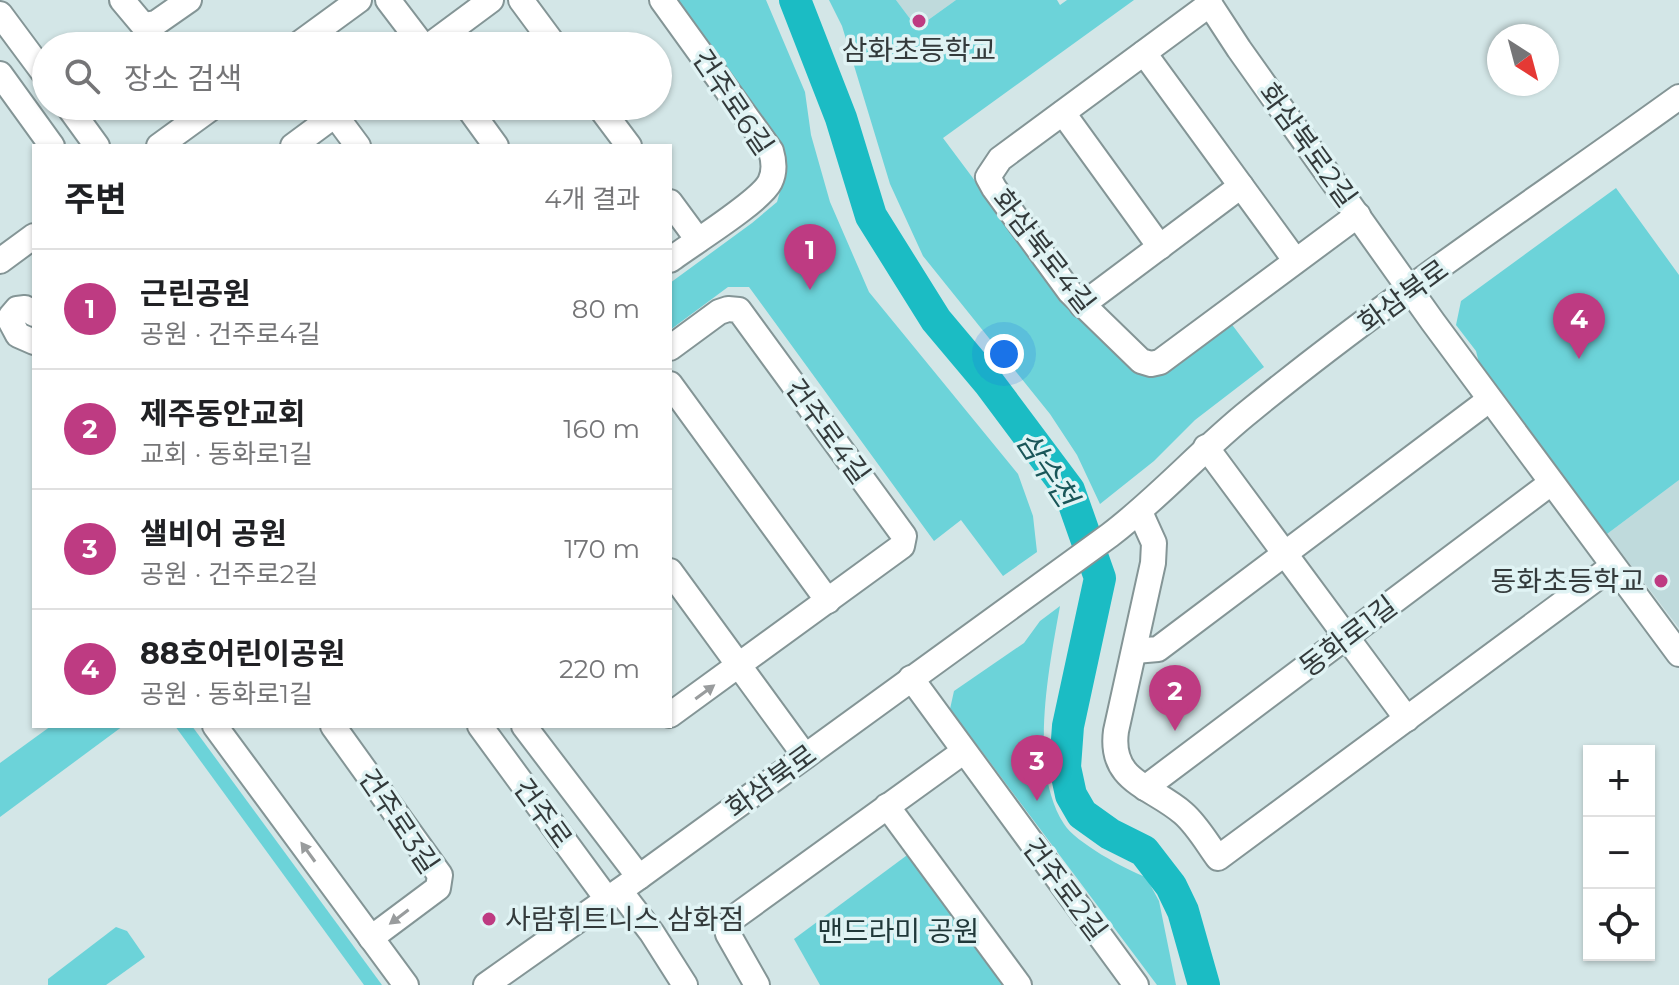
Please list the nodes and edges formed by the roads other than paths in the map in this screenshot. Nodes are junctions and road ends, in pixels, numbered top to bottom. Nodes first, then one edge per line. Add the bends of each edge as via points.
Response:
1 (122, 0) edge
2 (189, 0) edge
3 (359, 0) edge
4 (388, 0) edge
5 (491, 0) edge
6 (521, 0) edge
7 (662, 0) edge
8 (1208, 2) edge
9 (0, 14) edge
10 (315, 32) edge
11 (412, 32) edge
12 (448, 32) edge
13 (545, 32) edge
14 (1144, 53) junction
15 (32, 57) edge
16 (0, 74) edge
17 (1679, 97) edge
18 (1063, 113) junction
19 (32, 118) edge
20 (33, 120) edge
21 (78, 120) edge
22 (195, 120) edge
23 (329, 120) edge
24 (345, 120) edge
25 (477, 120) edge
26 (610, 120) edge
27 (51, 144) edge
28 (96, 144) edge
29 (162, 144) edge
30 (296, 144) edge
31 (357, 144) edge
32 (495, 144) edge
33 (628, 144) edge
34 (1241, 186) junction
35 (672, 205) edge
36 (1358, 215) junction
37 (32, 237) edge
38 (698, 240) junction
39 (1160, 247) junction
40 (672, 259) edge
41 (1295, 260) junction
42 (0, 261) edge
43 (1409, 290) junction
44 (1082, 305) junction
45 (32, 313) edge
46 (32, 341) edge
47 (672, 347) edge
48 (672, 387) edge
49 (1489, 400) junction
50 (1206, 447) junction
51 (1551, 483) junction
52 (1140, 512) junction
53 (1285, 553) junction
54 (1613, 566) junction
55 (672, 574) edge
56 (828, 601) junction
57 (1347, 637) junction
58 (1135, 651) junction
59 (1679, 654) edge
60 (739, 666) junction
61 (911, 678) junction
62 (672, 714) edge
63 (1407, 719) junction
64 (216, 728) edge
65 (334, 728) edge
66 (526, 728) edge
67 (483, 730) edge
68 (963, 752) junction
69 (805, 756) junction
70 (560, 773) junction
71 (1145, 788) junction
72 (887, 806) junction
73 (622, 889) junction
74 (371, 938) junction
75 (406, 985) edge
76 (486, 985) edge
77 (685, 985) edge
78 (757, 985) edge
79 (1019, 985) edge
80 (1136, 985) edge

1 - 2 street via 143,25 156,23
3 - 10 street
4 - 11 street
5 - 12 street
6 - 13 street
7 - 38 street, 건주로6길 via 773,159 766,189
8 - 14 street, 화삼북로4길
8 - 36 street, 화삼북로2길
9 - 15 street
14 - 18 street, 화삼북로4길
14 - 34 street
16 - 19 street
17 - 43 street, 화삼북로
18 - 39 street
18 - 44 street, 화삼북로4길 via 1000,159 988,177
20 - 27 street
21 - 28 street
22 - 29 street
23 - 30 street
24 - 31 street
25 - 32 street
26 - 33 street
34 - 39 street
34 - 41 street
35 - 38 street
36 - 41 street, 화삼북로4길
36 - 43 street, 화삼북로2길
37 - 42 street
38 - 40 street, 건주로6길
39 - 44 street
41 - 44 street, 화삼북로4길 via 1151,364 1141,361
43 - 49 street
43 - 50 street, 화삼북로
45 - 46 street via 17,309 11,316 18,335
47 - 56 street, 건주로4길 via 719,312 739,310 899,527 902,546
48 - 56 street
49 - 51 street
49 - 53 street
50 - 52 street, 화삼북로
50 - 53 street
51 - 54 street
51 - 57 street, 동화로1길
52 - 58 street via 1154,543
52 - 61 street, 화삼북로
53 - 57 street
53 - 58 street via 1158,649
54 - 59 street
54 - 63 street
55 - 60 street
56 - 60 street, 건주로4길
57 - 63 street
57 - 71 street, 동화로1길
58 - 71 street via 1114,744 1123,768
62 -> 60 street, 건주로4길
60 - 69 street
61 - 68 street, 건주로2길
61 - 69 street, 화삼북로
63 - 71 street via 1218,858 1184,814
74 -> 64 street
65 -> 74 street, 건주로3길 via 440,875 438,888
66 - 70 street, 건주로
67 - 70 street via 570,816 572,802
67 - 73 street, 건주로
68 - 72 street
68 - 80 street, 건주로2길
69 - 73 street, 화삼북로
70 - 73 street, 건주로
72 - 78 street via 728,923 728,934
72 - 79 street
73 - 76 street, 화삼북로
73 - 77 street, 건주로
74 - 75 street

